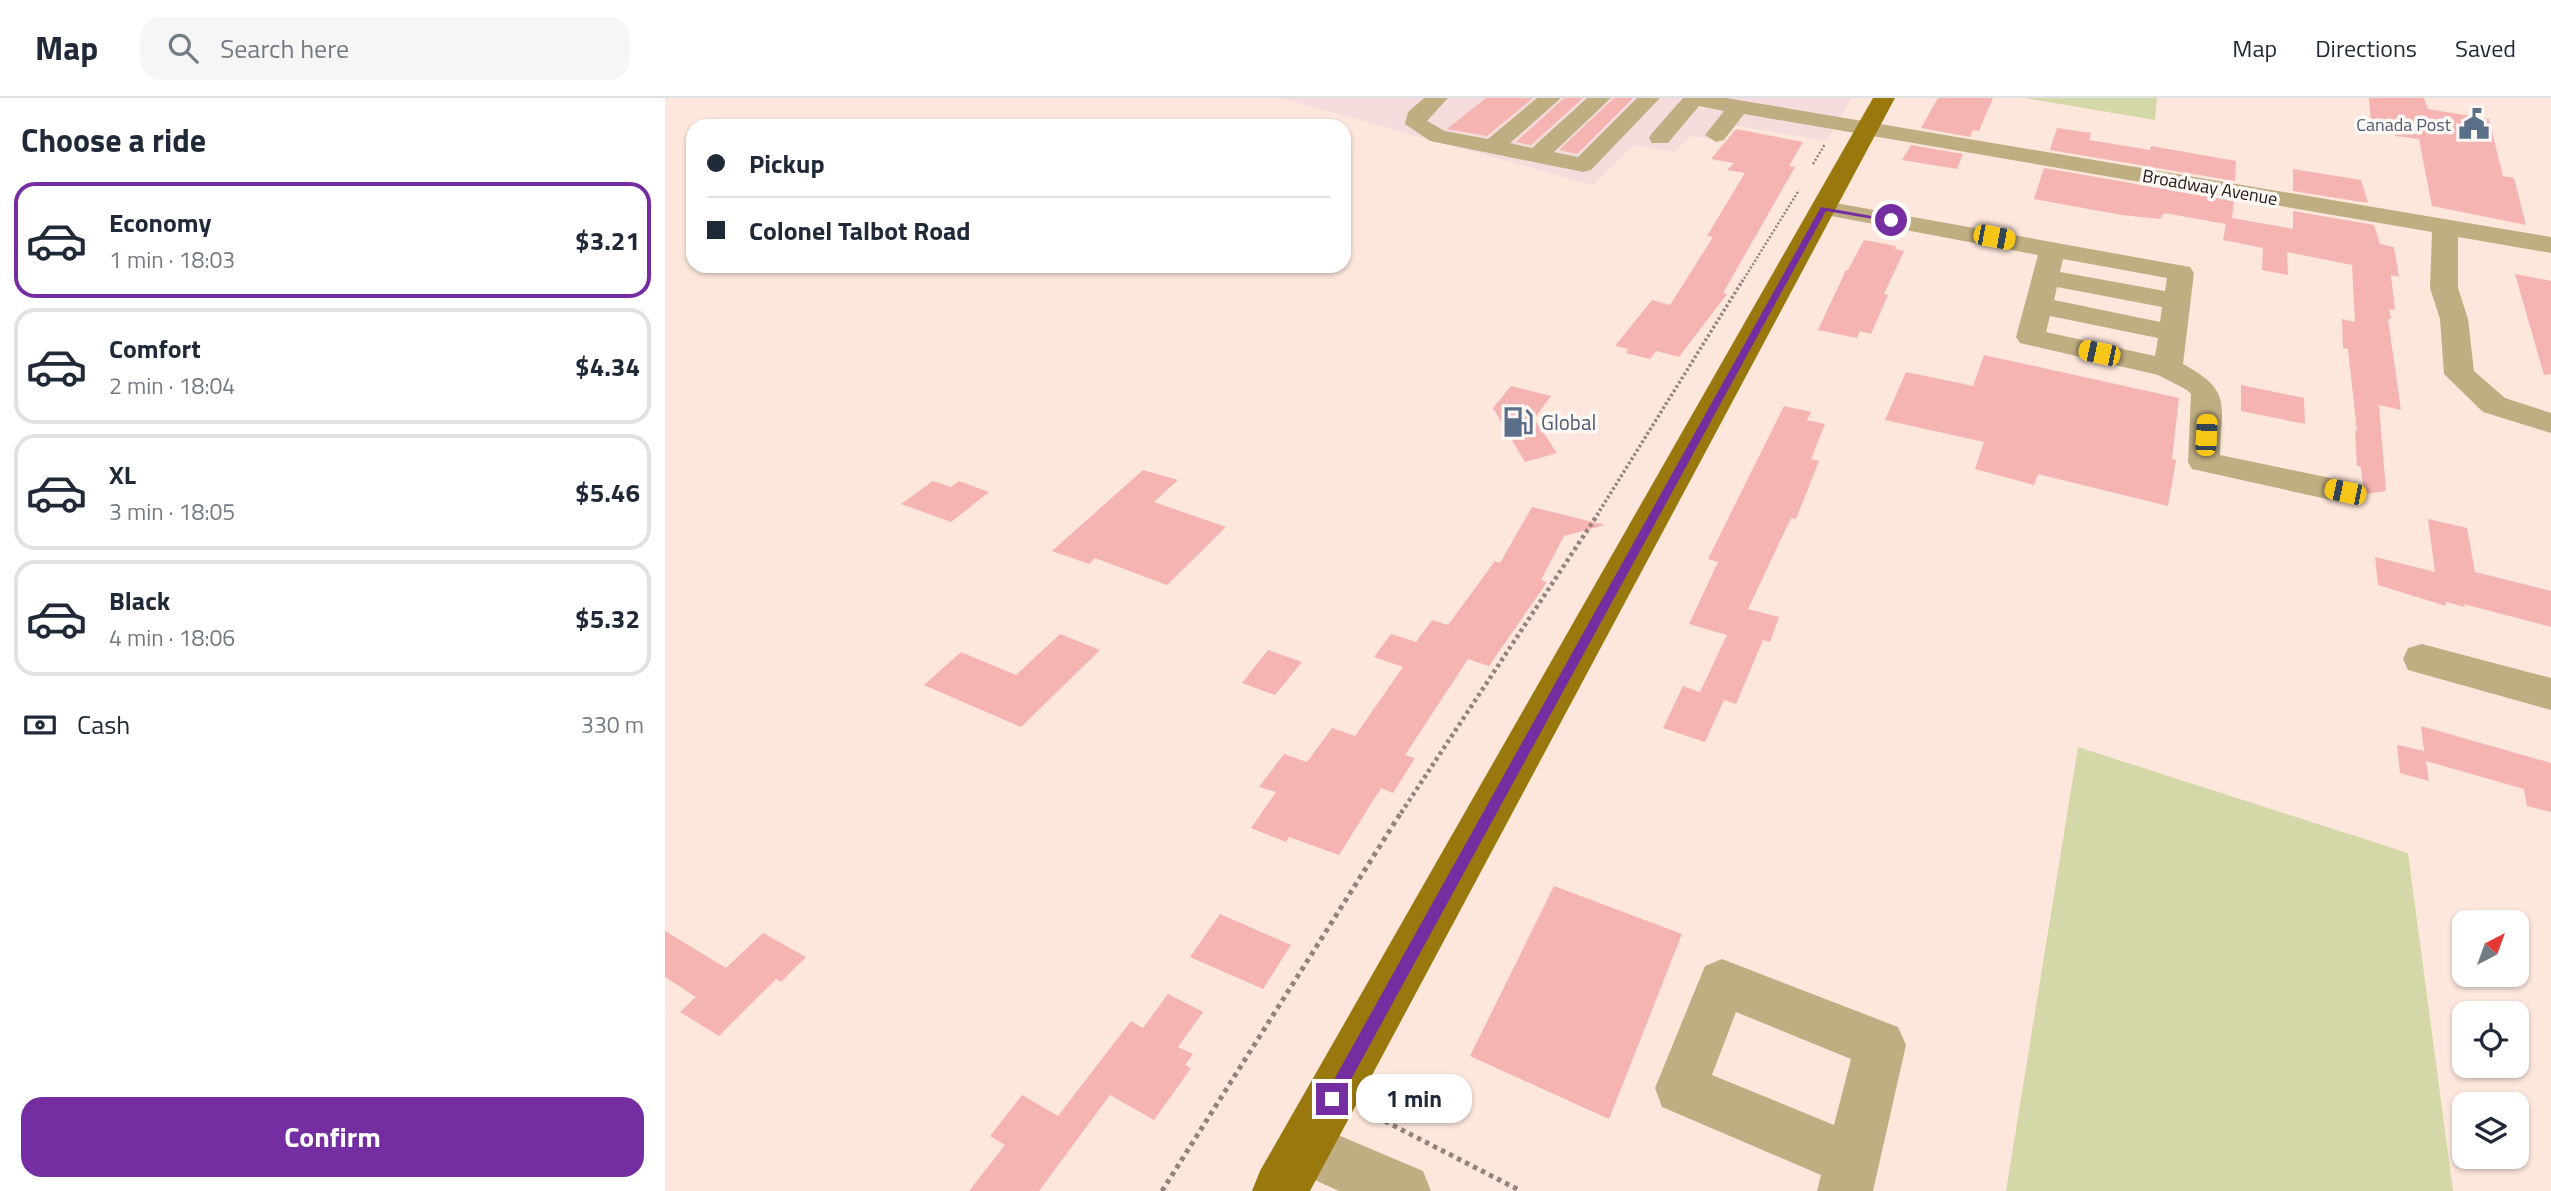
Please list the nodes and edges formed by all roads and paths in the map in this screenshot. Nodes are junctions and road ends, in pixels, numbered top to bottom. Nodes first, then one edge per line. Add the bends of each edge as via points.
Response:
1 (1437, 98) edge
2 (1550, 98) edge
3 (1600, 98) edge
4 (1648, 98) edge
5 (1808, 98) edge
6 (1692, 100) edge
7 (1738, 107) junction
8 (1795, 117) junction
9 (1863, 117) edge
10 (1716, 135) dead end
11 (1660, 138) dead end
12 (1492, 147) junction
13 (1536, 156) junction
14 (1811, 168) dead end
15 (1814, 194) junction
16 (2445, 227) junction
17 (2551, 245) edge
18 (2053, 249) junction
19 (2046, 277) junction
20 (2176, 302) junction
21 (2039, 305) junction
22 (2173, 333) junction
23 (2168, 368) junction
24 (2551, 423) edge
25 (2345, 492) dead end
26 (2422, 659) dead end
27 (2551, 694) edge
28 (1293, 1169) edge
29 (1162, 1191) edge
30 (1402, 1191) edge

1 - 12 street via 1416,117 1416,124 1438,136
2 - 12 street
3 - 13 street
4 - 6 street, Broadway Avenue
4 - 13 street via 1583,165
5 - 8 street
6 - 7 street, Broadway Avenue
6 - 11 street
7 - 8 street, Broadway Avenue
7 - 10 street
8 - 9 street, Broadway Avenue
9 - 14 path
9 - 15 main road
9 - 16 street, Broadway Avenue
12 - 13 street
15 - 18 street
15 - 28 main road
15 - 29 path via 1389,831
16 - 17 street, Broadway Avenue
16 - 24 street via 2444,288 2453,319 2459,374 2494,405
18 - 19 street
18 - 20 street via 2181,274
19 - 20 street
19 - 21 street
20 - 22 street
21 - 22 street
21 - 23 street via 2030,337
22 - 23 street
23 - 25 street via 2199,384 2206,393 2204,462
26 - 27 street
28 - 30 street

